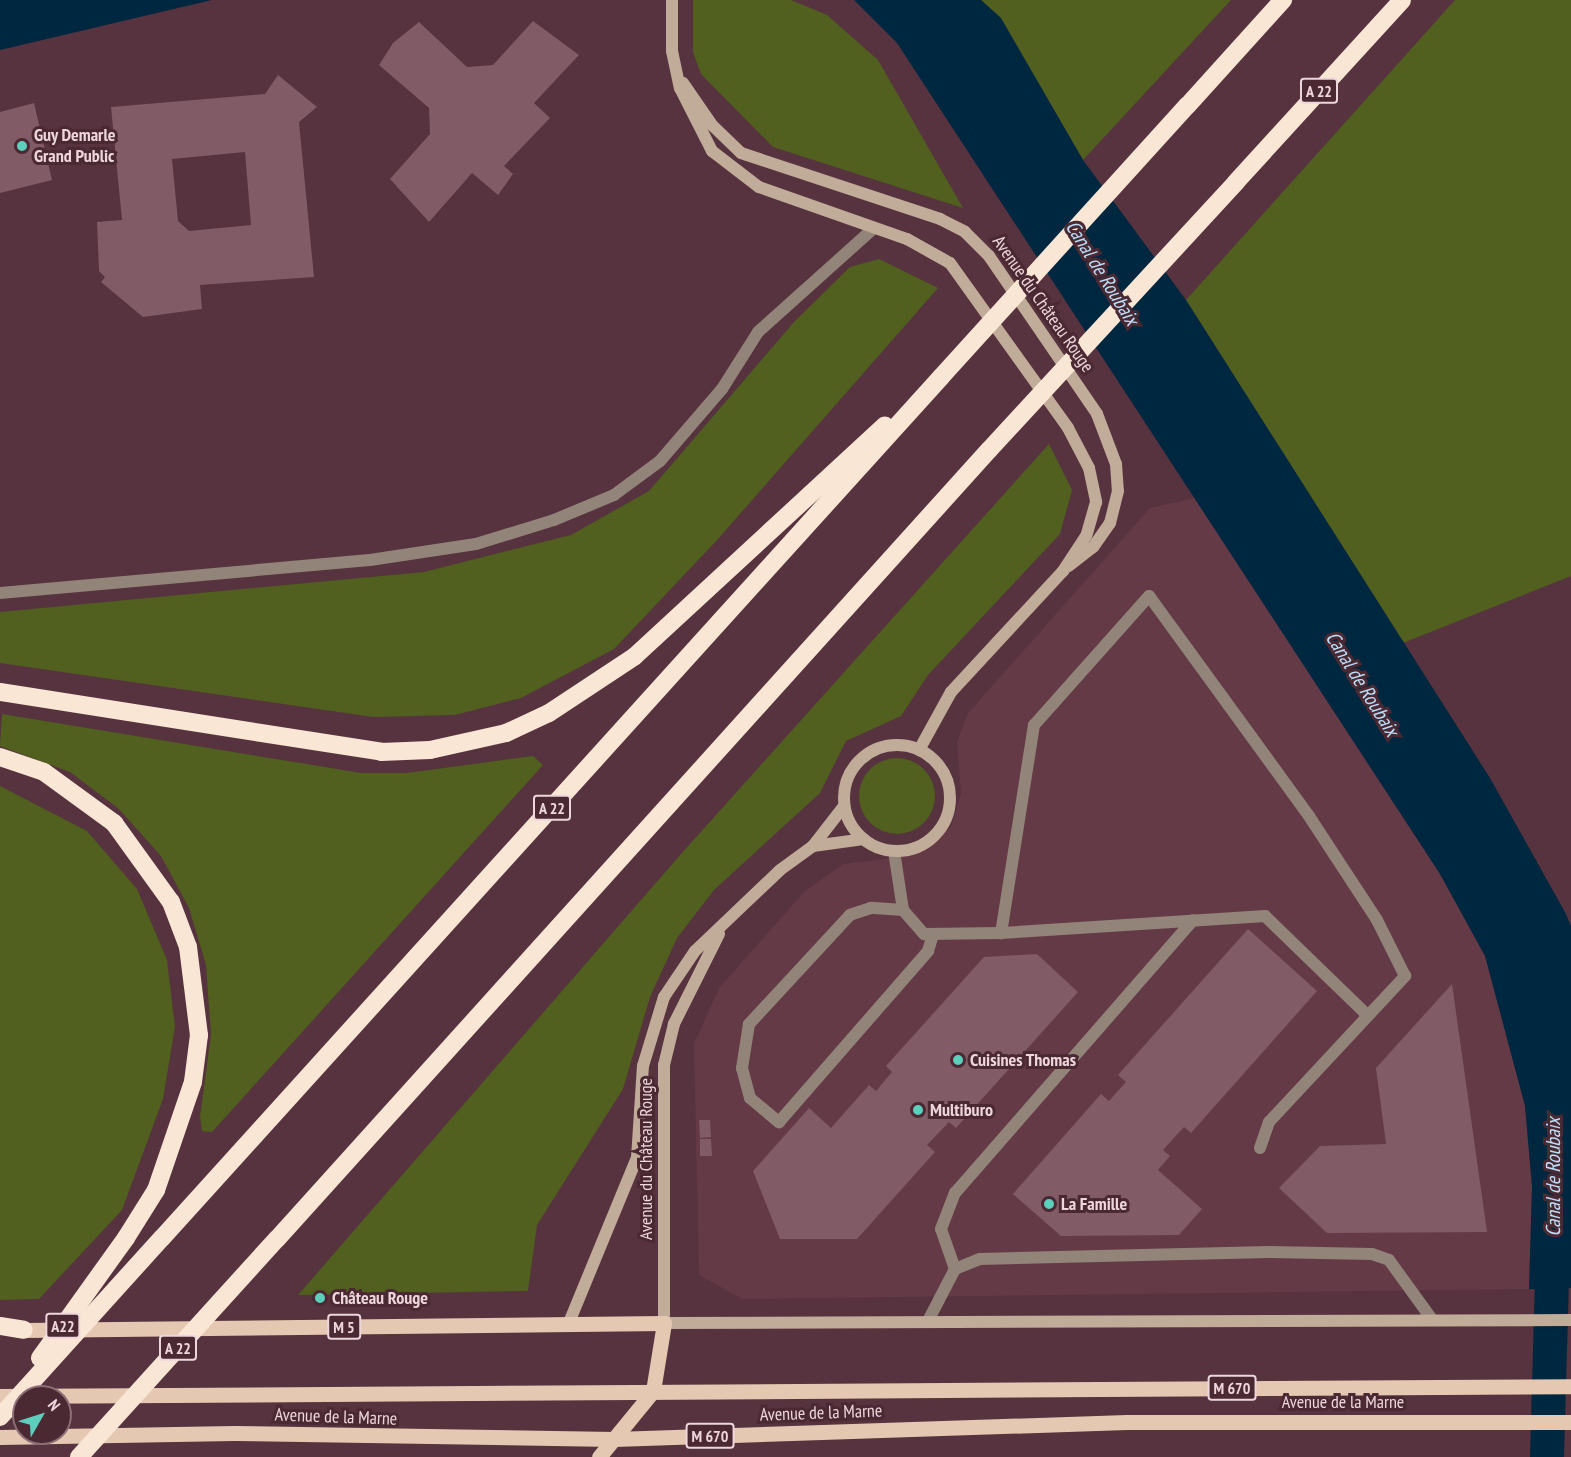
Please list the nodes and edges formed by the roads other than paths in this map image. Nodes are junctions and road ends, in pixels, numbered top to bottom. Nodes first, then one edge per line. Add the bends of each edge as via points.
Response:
1 (672, 0) edge
2 (1283, 0) edge
3 (1402, 0) edge
4 (677, 73) junction
5 (874, 228) junction
6 (941, 377) junction
7 (1063, 571) junction
8 (0, 593) edge
9 (0, 692) edge
10 (919, 750) junction
11 (0, 758) edge
12 (844, 806) junction
13 (864, 839) junction
14 (813, 846) junction
15 (894, 851) junction
16 (903, 909) junction
17 (1193, 920) junction
18 (1001, 933) junction
19 (719, 934) junction
20 (933, 935) junction
21 (1367, 1015) junction
22 (1260, 1148) dead end
23 (955, 1269) junction
24 (1434, 1318) junction
25 (1571, 1320) edge
26 (928, 1321) junction
27 (664, 1323) junction
28 (568, 1325) junction
29 (0, 1328) edge
30 (24, 1330) joint
31 (1571, 1386) edge
32 (653, 1391) junction
33 (0, 1396) edge
34 (0, 1415) edge
35 (1571, 1422) edge
36 (0, 1437) edge
37 (614, 1439) junction
38 (79, 1457) edge
39 (599, 1457) edge

1 - 4 street, Avenue du Château Rouge
2 - 6 highway, A 22, bridge
3 - 38 highway, A 22, bridge via 989,450
4 - 5 street, Avenue du Château Rouge via 697,129 734,171 759,187
4 - 7 street, Avenue du Château Rouge via 700,111 741,153 940,219 965,232 989,256 1093,406 1116,464 1118,490 1110,524 1094,547
5 - 7 street, Avenue du Château Rouge via 923,246 960,273 1076,440 1089,468 1096,502 1086,536
5 - 8 lane via 758,332 722,389 660,461 614,495 554,520 476,544 370,560
6 - 9 highway via 635,656 549,713 506,733 430,750 381,752
6 - 34 highway, A 22, bridge
7 - 10 street, Avenue du Château Rouge via 951,693
10 - 12 street, Avenue du Château Rouge via 885,746 864,755 850,772
10 - 15 street via 944,774 949,808 931,838
11 - 34 highway, A22, bridge via 44,772 114,823 165,891 188,947 199,1035 192,1082 156,1190
12 - 13 street
12 - 14 street, Avenue du Château Rouge
13 - 14 street, Avenue du Château Rouge
13 - 15 street, Avenue du Château Rouge
14 - 19 street, Avenue du Château Rouge via 780,870
15 - 16 lane
16 - 20 lane via 924,934
16 - 20 lane via 871,908 850,915 749,1024 742,1068 750,1098 779,1122 928,951
17 - 18 lane
17 - 21 lane via 1265,916
17 - 23 lane via 956,1193 941,1229
18 - 20 lane
18 - 21 lane via 1034,725 1149,596 1377,920 1405,976
19 - 27 street, Avenue du Château Rouge via 674,1024 664,1065
19 - 28 street, Avenue du Château Rouge via 691,957 659,1008 643,1066 637,1158
21 - 22 lane via 1269,1122
23 - 24 lane via 980,1258 1027,1255 1372,1254 1389,1260
23 - 26 lane
24 - 25 street, M 5
24 - 26 street, M 5
26 - 27 street, M 5
27 - 28 main road, M 5
27 - 32 main road
28 - 30 main road, M 5
29 - 30 highway
31 - 32 main road, Avenue de la Marne / M 670
32 - 33 main road, Avenue de la Marne / M 670
32 - 37 main road
35 - 37 main road, Avenue de la Marne / M 670 via 1127,1422
36 - 37 main road, Avenue de la Marne / M 670 via 234,1433
37 - 39 main road

